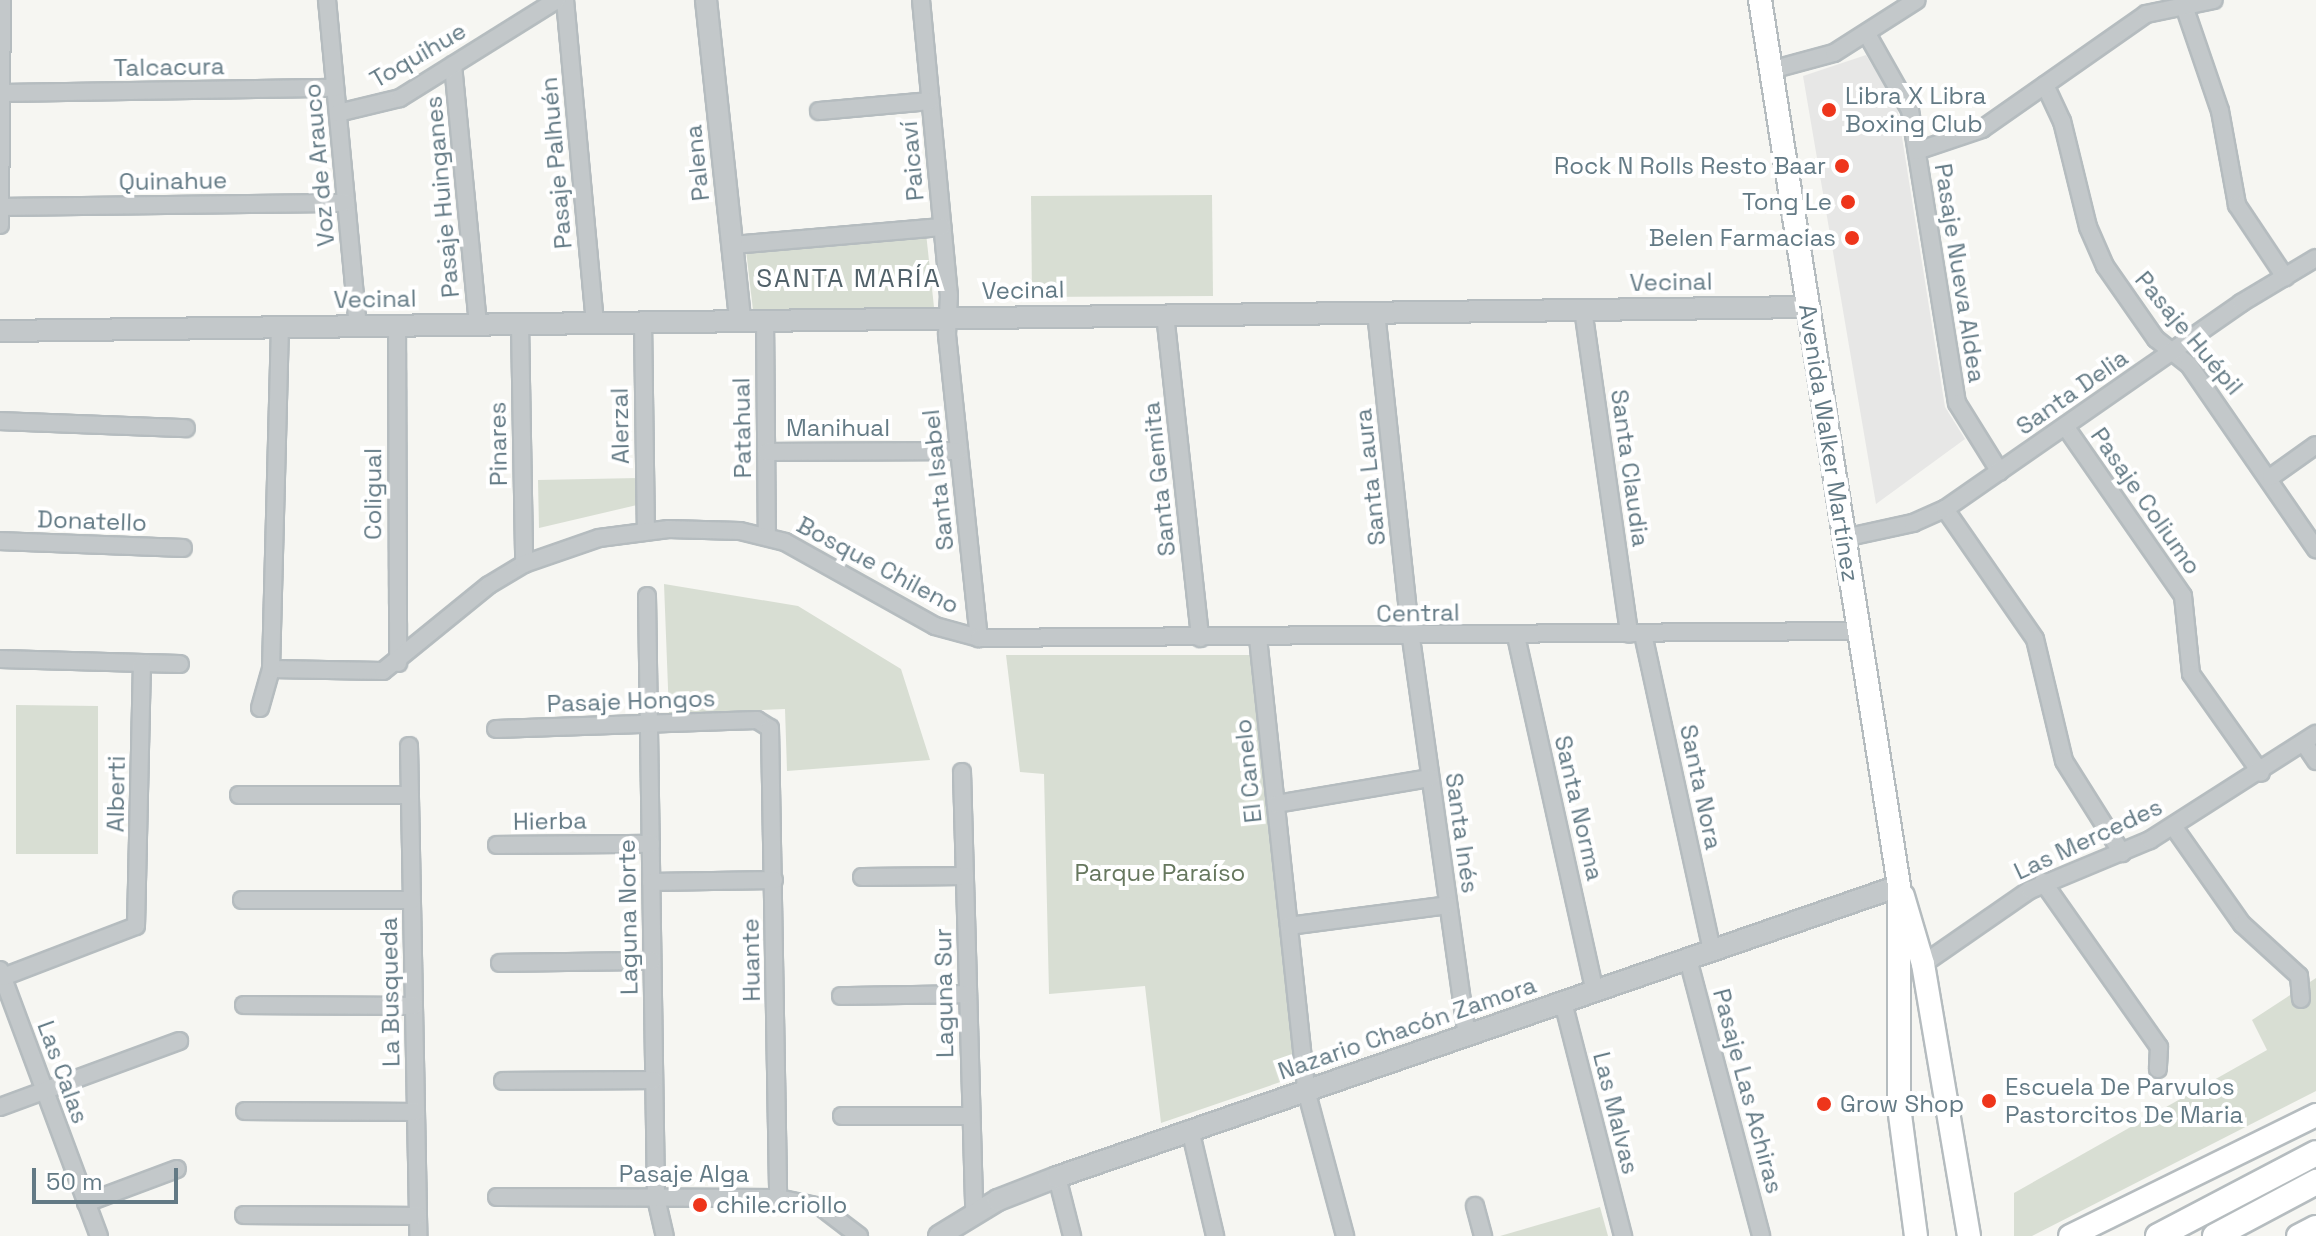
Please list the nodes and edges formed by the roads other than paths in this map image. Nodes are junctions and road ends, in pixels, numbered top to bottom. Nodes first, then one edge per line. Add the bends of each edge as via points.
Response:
1 (2, 0) edge
2 (557, 0) edge
3 (565, 0) edge
4 (706, 0) edge
5 (921, 0) edge
6 (1760, 0) edge
7 (1917, 0) edge
8 (2214, 0) edge
9 (2183, 2) edge
10 (332, 3) edge
11 (1867, 34) junction
12 (453, 65) junction
13 (1771, 70) junction
14 (2045, 85) junction
15 (335, 88) junction
16 (3, 93) junction
17 (931, 101) junction
18 (819, 111) dead end
19 (338, 113) junction
20 (1917, 151) junction
21 (346, 203) junction
22 (0, 207) edge
23 (0, 225) edge
24 (942, 227) junction
25 (732, 245) junction
26 (2316, 258) edge
27 (2285, 277) junction
28 (1807, 307) junction
29 (1583, 309) junction
30 (1376, 312) junction
31 (1165, 314) junction
32 (948, 317) junction
33 (765, 319) junction
34 (740, 320) junction
35 (643, 321) junction
36 (595, 322) junction
37 (520, 323) junction
38 (478, 324) junction
39 (358, 325) junction
40 (397, 325) junction
41 (280, 327) junction
42 (0, 331) edge
43 (2173, 351) junction
44 (0, 421) edge
45 (2065, 426) junction
46 (186, 428) dead end
47 (2316, 445) edge
48 (959, 451) junction
49 (766, 452) junction
50 (2000, 472) junction
51 (2271, 477) junction
52 (1945, 509) junction
53 (646, 531) junction
54 (767, 537) junction
55 (1844, 538) junction
56 (0, 541) edge
57 (183, 548) dead end
58 (2316, 549) edge
59 (524, 564) junction
60 (647, 596) dead end
61 (1859, 631) junction
62 (1636, 634) junction
63 (1516, 636) junction
64 (979, 638) junction
65 (1200, 638) junction
66 (1258, 638) junction
67 (1411, 638) junction
68 (0, 659) edge
69 (142, 663) junction
70 (398, 663) junction
71 (180, 664) dead end
72 (271, 669) junction
73 (260, 708) dead end
74 (767, 723) joint
75 (649, 724) junction
76 (496, 729) dead end
77 (2310, 738) edge
78 (409, 746) dead end
79 (2316, 761) edge
80 (962, 772) dead end
81 (2261, 773) junction
82 (1430, 778) junction
83 (239, 795) dead end
84 (410, 795) junction
85 (1276, 804) junction
86 (2173, 826) junction
87 (651, 844) junction
88 (497, 845) dead end
89 (2122, 853) junction
90 (965, 876) junction
91 (862, 877) dead end
92 (774, 880) junction
93 (651, 882) junction
94 (2043, 882) junction
95 (1899, 886) junction
96 (242, 900) dead end
97 (412, 900) junction
98 (1448, 905) junction
99 (1289, 926) junction
100 (1712, 951) junction
101 (1688, 959) junction
102 (652, 961) junction
103 (500, 963) dead end
104 (1923, 964) junction
105 (1, 973) edge
106 (1595, 991) junction
107 (968, 994) junction
108 (841, 996) dead end
109 (2301, 999) dead end
110 (1563, 1002) junction
111 (244, 1005) dead end
112 (414, 1006) junction
113 (1467, 1035) junction
114 (179, 1041) dead end
115 (2158, 1069) dead end
116 (654, 1080) junction
117 (503, 1081) dead end
118 (1306, 1090) junction
119 (44, 1091) junction
120 (0, 1107) edge
121 (245, 1111) dead end
122 (416, 1112) junction
123 (2316, 1115) edge
124 (842, 1116) dead end
125 (971, 1116) junction
126 (1190, 1129) junction
127 (2316, 1153) edge
128 (177, 1169) dead end
129 (1057, 1177) junction
130 (2316, 1182) edge
131 (497, 1197) dead end
132 (656, 1198) junction
133 (778, 1198) junction
134 (86, 1203) junction
135 (1475, 1206) dead end
136 (974, 1213) junction
137 (244, 1215) dead end
138 (418, 1216) junction
139 (99, 1236) edge
140 (418, 1236) edge
141 (665, 1236) edge
142 (859, 1236) edge
143 (939, 1236) edge
144 (1072, 1236) edge
145 (1215, 1236) edge
146 (1345, 1236) edge
147 (1483, 1236) edge
148 (1623, 1236) edge
149 (1761, 1236) edge
150 (1916, 1236) edge
151 (1969, 1236) edge
152 (2070, 1236) edge
153 (2158, 1236) edge
154 (2215, 1236) edge

1 - 16 street
2 - 12 street, Toquihue
3 - 36 street, Pasaje Palhuén
4 - 25 street, Palena
5 - 17 street, Paicaví
6 - 13 main road, Avenida Walker Martínez
7 - 11 street
8 - 9 street
9 - 14 street via 2135,19
9 - 27 street via 2220,111 2237,205
10 - 15 street, Voz de Arauco
11 - 13 street via 1820,59
11 - 20 street, Pasaje Nueva Aldea via 1906,99
12 - 19 street, Toquihue via 385,105
12 - 38 street, Pasaje Huinganes
13 - 28 main road, Avenida Walker Martínez
14 - 20 street via 1969,136
14 - 43 street, Pasaje Huépil via 2068,138 2095,248 2156,339
15 - 16 street, Talcacura
15 - 19 street, Voz de Arauco
16 - 22 street
17 - 18 street
17 - 24 street, Paicaví
19 - 21 street, Voz de Arauco
20 - 50 street, Pasaje Nueva Aldea via 1954,392 1965,421
21 - 22 street, Quinahue
21 - 39 street, Voz de Arauco
22 - 23 street
24 - 25 street
24 - 32 street, Paicaví
25 - 34 street, Palena
26 - 27 street, Santa Delia
27 - 43 street, Santa Delia
28 - 29 street, Vecinal
28 - 55 main road, Avenida Walker Martínez
29 - 30 street, Vecinal
29 - 62 street, Santa Claudia
30 - 31 street, Vecinal
30 - 67 street, Santa Laura
31 - 32 street, Vecinal
31 - 65 street, Santa Gemita
32 - 33 street, Vecinal
32 - 48 street, Santa Isabel
33 - 34 street, Vecinal
33 - 49 street, Patahual
34 - 35 street, Vecinal
35 - 36 street, Vecinal
35 - 53 street, Alerzal
36 - 37 street, Vecinal
37 - 38 street, Vecinal
37 - 59 street, Pinares
38 - 40 street, Vecinal
39 - 40 street, Vecinal
39 - 41 street, Vecinal
40 - 70 street, Coligual
41 - 42 street, Vecinal
41 - 72 street
43 - 45 street, Santa Delia
43 - 51 street, Pasaje Huépil via 2189,365
44 - 46 street
45 - 50 street, Santa Delia
45 - 81 street, Pasaje Coliumo via 2180,590 2188,611 2191,674
47 - 51 street
48 - 49 street, Manihual
48 - 64 street, Santa Isabel
49 - 54 street, Patahual
50 - 52 street, Santa Delia
51 - 58 street, Pasaje Huépil
52 - 55 street, Santa Delia via 1898,528
52 - 89 street via 2035,639 2064,761
53 - 54 street, Bosque Chileno via 715,528
53 - 59 street, Bosque Chileno via 576,545
54 - 64 street, Bosque Chileno via 825,560 945,631
55 - 61 main road, Avenida Walker Martínez
56 - 57 street, Donatello
59 - 70 street, Bosque Chileno via 489,585
60 - 75 street, Laguna Norte
61 - 62 street, Central
61 - 95 main road, Avenida Walker Martínez
62 - 63 street, Central
62 - 100 street, Santa Nora
63 - 67 street, Central
63 - 106 street, Santa Norma
64 - 65 street, Central
65 - 66 street, Central
66 - 67 street, Central
66 - 85 street, El Canelo
67 - 82 street, Santa Inés
68 - 69 street
69 - 71 street
69 - 105 street, Alberti via 136,926
70 - 72 street, Bosque Chileno via 364,675
72 - 73 street
74 - 75 street, Pasaje Hongos
74 - 92 street, Huante
75 - 76 street, Pasaje Hongos
75 - 87 street, Laguna Norte
77 - 79 street
77 - 81 street, Las Mercedes
78 - 84 street, La Busqueda
80 - 90 street, Laguna Sur
81 - 86 street, Las Mercedes
82 - 85 street
82 - 98 street, Santa Inés
83 - 84 street
84 - 97 street, La Busqueda
85 - 99 street, El Canelo
86 - 89 street, Las Mercedes
86 - 109 street via 2242,924 2299,976
87 - 88 street, Hierba
87 - 93 street, Laguna Norte
89 - 94 street, Las Mercedes
90 - 91 street
90 - 107 street, Laguna Sur
92 - 93 street
92 - 133 street, Huante
93 - 102 street, Laguna Norte
94 - 104 street, Las Mercedes
94 - 115 street via 2159,1047
95 - 100 street, Nazario Chacón Zamora
95 - 104 main road, Avenida Walker Martínez
95 - 150 main road, Avenida Walker Martínez via 1899,1107
96 - 97 street
97 - 112 street, La Busqueda
98 - 99 street
98 - 113 street, Santa Inés
99 - 118 street, El Canelo
100 - 101 street, Nazario Chacón Zamora
101 - 106 street, Nazario Chacón Zamora
101 - 149 street, Pasaje Las Achiras
102 - 103 street
102 - 116 street, Laguna Norte
104 - 151 main road, Avenida Walker Martínez
105 - 119 street, Las Calas
106 - 110 street, Nazario Chacón Zamora
107 - 108 street
107 - 125 street, Laguna Sur
110 - 113 street, Nazario Chacón Zamora
110 - 148 street, Las Malvas
111 - 112 street
112 - 122 street, La Busqueda
113 - 118 street, Nazario Chacón Zamora
114 - 119 street
116 - 117 street
116 - 132 street, Laguna Norte
118 - 126 street, Nazario Chacón Zamora
118 - 146 street, El Canelo
119 - 120 street
119 - 134 street, Las Calas
121 - 122 street
122 - 138 street, La Busqueda
123 - 152 main road
124 - 125 street
125 - 136 street, Laguna Sur
126 - 129 street, Nazario Chacón Zamora
126 - 145 street
127 - 153 main road
128 - 134 street
129 - 136 street, Nazario Chacón Zamora
129 - 144 street
130 - 154 main road
131 - 132 street, Pasaje Alga
132 - 133 street, Pasaje Alga
132 - 141 street, Laguna Norte
133 - 142 street, Pasaje Alga via 821,1207
134 - 139 street, Las Calas
135 - 147 street
136 - 143 street, Nazario Chacón Zamora
137 - 138 street
138 - 140 street, La Busqueda

